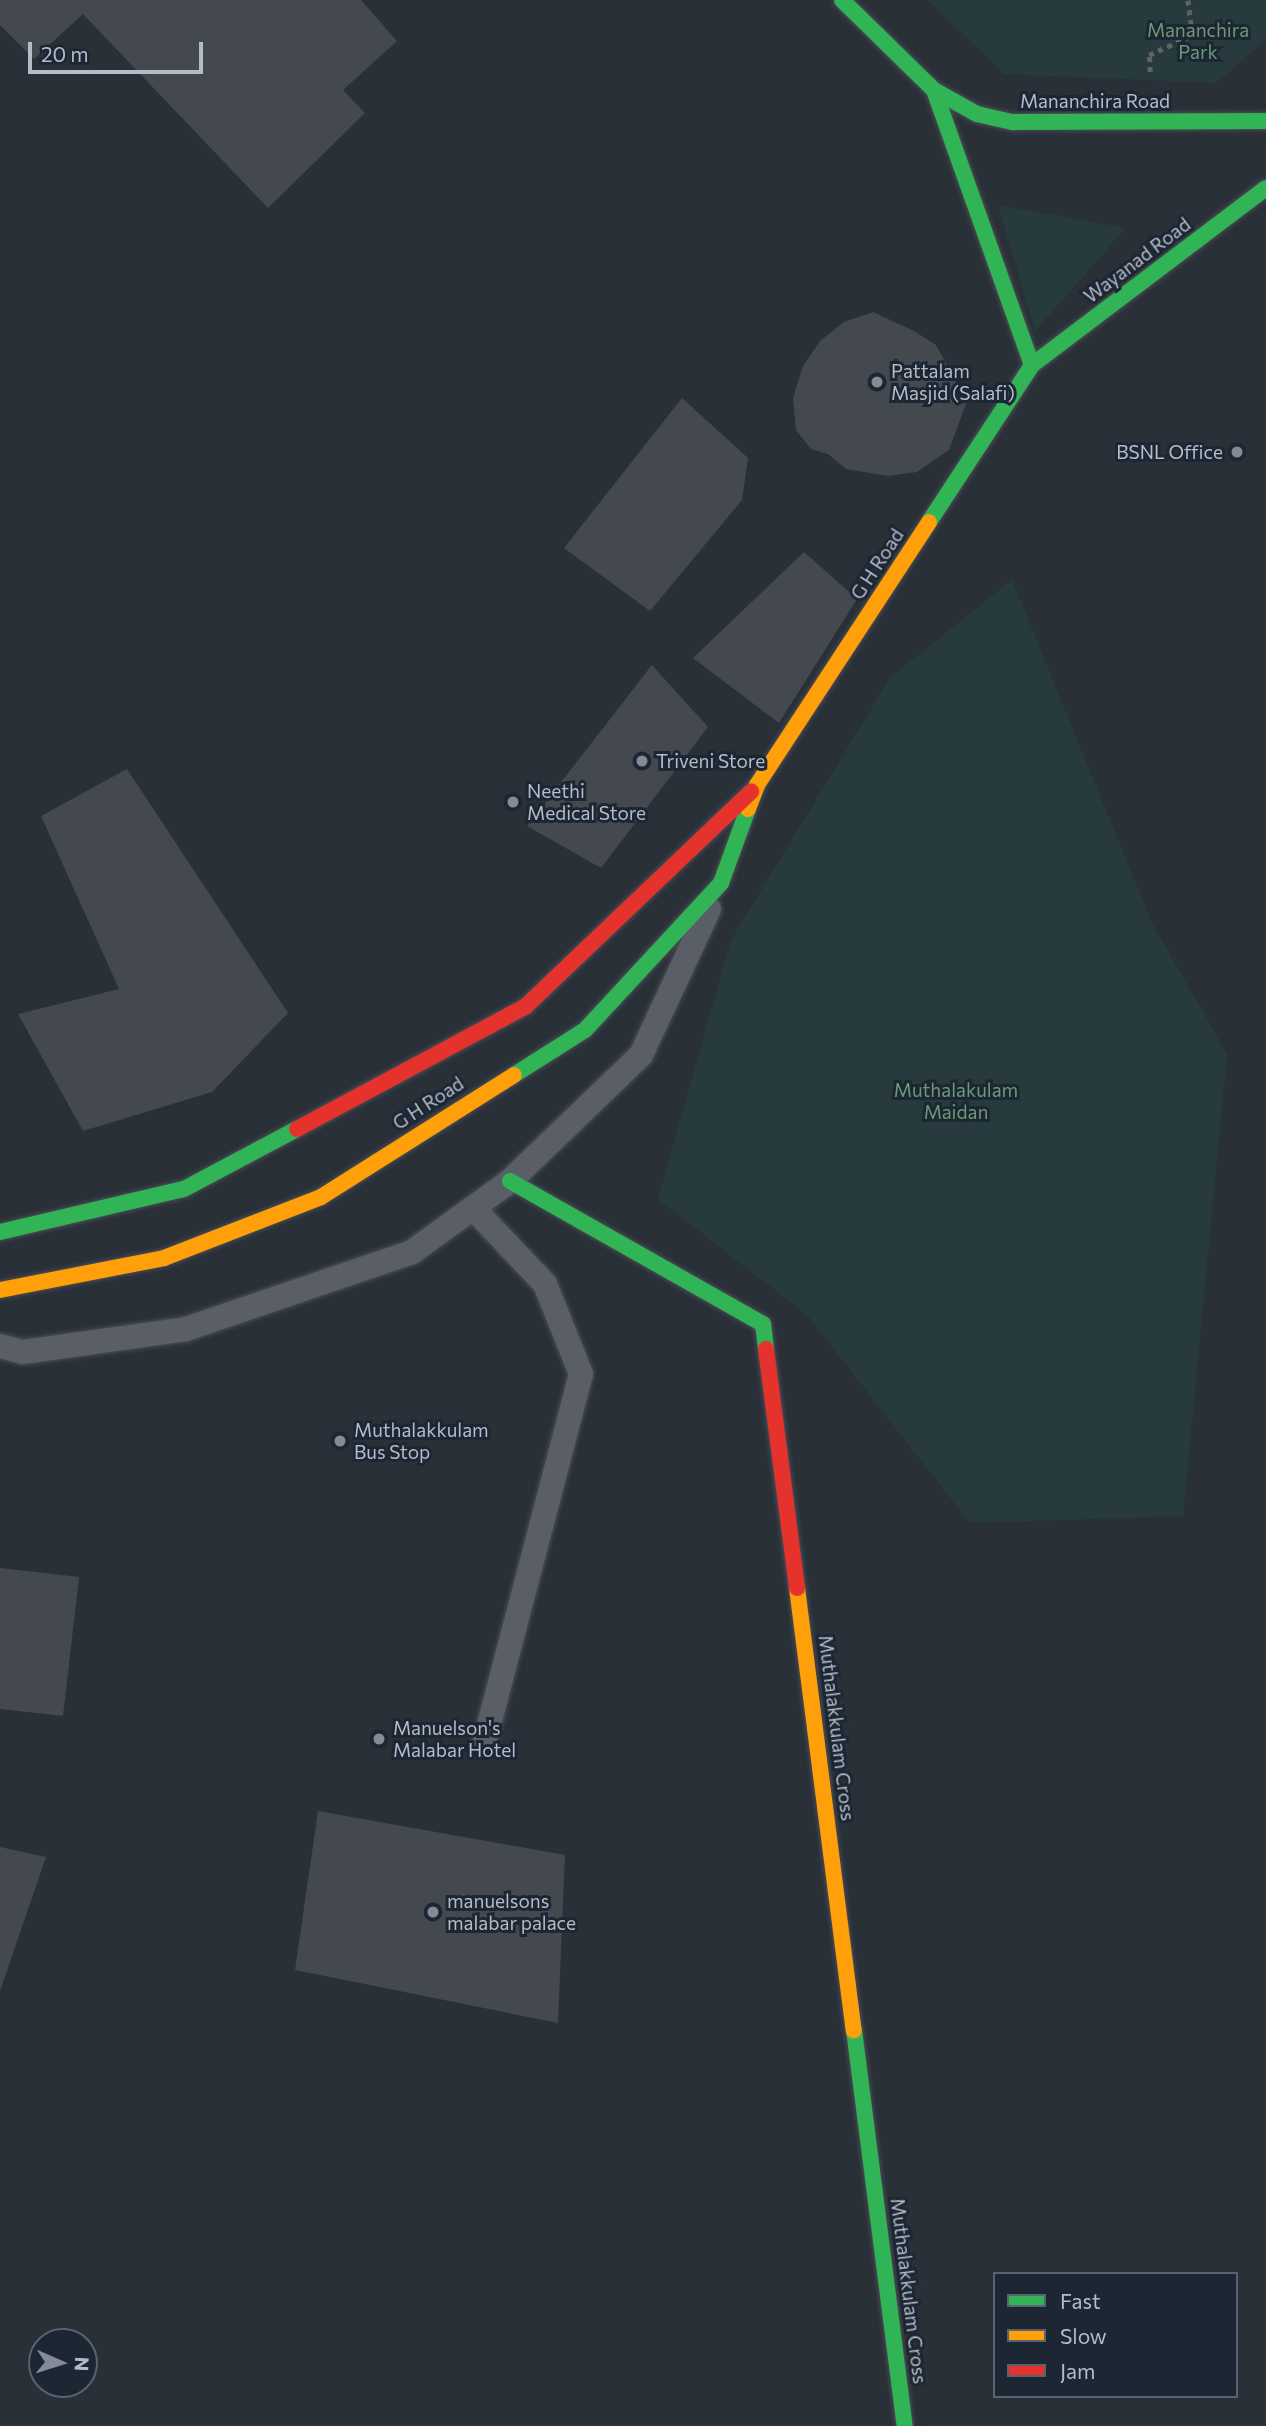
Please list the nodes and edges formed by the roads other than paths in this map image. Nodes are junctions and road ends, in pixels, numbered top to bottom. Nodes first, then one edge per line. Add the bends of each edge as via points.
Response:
1 (842, 0) edge
2 (934, 90) junction
3 (1266, 121) edge
4 (1266, 188) edge
5 (1032, 365) junction
6 (757, 785) junction
7 (721, 883) junction
8 (510, 1181) junction
9 (473, 1208) junction
10 (0, 1232) edge
11 (0, 1290) edge
12 (0, 1346) edge
13 (485, 1740) dead end
14 (905, 2426) edge

1 - 2 main road, Mananchira Road
2 - 3 main road, Mananchira Road via 977,114 1013,122
2 - 5 main road
4 - 5 main road, Wayanad Road
5 - 6 main road, G H Road
6 - 7 main road, G H Road
6 - 10 main road, G H Road via 526,1006 184,1189
7 - 8 lane via 641,1055
7 - 11 main road, G H Road via 585,1030 321,1197 164,1258
8 - 9 lane
8 - 14 main road, Muthalakkulam Cross via 763,1324
9 - 12 lane via 412,1252 186,1329 23,1352
9 - 13 lane via 545,1284 581,1374

